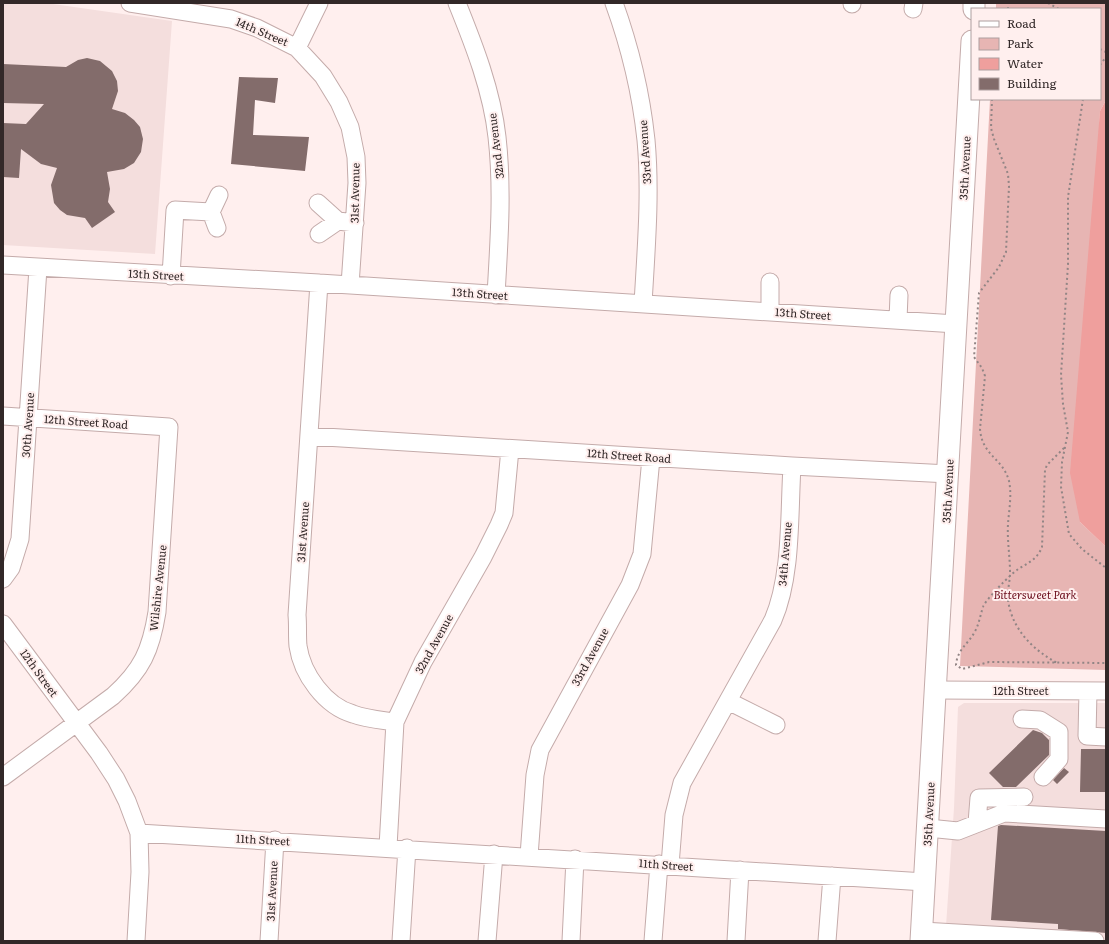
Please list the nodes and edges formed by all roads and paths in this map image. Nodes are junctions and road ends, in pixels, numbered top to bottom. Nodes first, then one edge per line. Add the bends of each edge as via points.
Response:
1 (130, 3) edge
2 (318, 3) edge
3 (457, 3) edge
4 (614, 3) edge
5 (1048, 3) edge
6 (175, 6) edge
7 (1057, 8) edge
8 (297, 48) junction
9 (971, 59) edge
10 (992, 100) edge
11 (1084, 100) edge
12 (219, 195) dead end
13 (318, 203) dead end
14 (211, 212) junction
15 (346, 222) junction
16 (217, 228) dead end
17 (318, 234) dead end
18 (3, 265) edge
19 (38, 268) junction
20 (171, 276) junction
21 (770, 282) dead end
22 (319, 283) junction
23 (350, 286) junction
24 (496, 295) junction
25 (899, 295) dead end
26 (643, 304) junction
27 (770, 312) junction
28 (898, 320) junction
29 (956, 324) junction
30 (3, 416) edge
31 (28, 418) junction
32 (169, 427) joint
33 (309, 436) junction
34 (1066, 447) junction
35 (510, 449) junction
36 (651, 458) junction
37 (792, 466) junction
38 (949, 474) junction
39 (1106, 568) edge
40 (1010, 575) junction
41 (3, 579) edge
42 (3, 624) edge
43 (1057, 662) junction
44 (1106, 663) edge
45 (936, 690) junction
46 (1088, 691) junction
47 (1106, 691) edge
48 (728, 701) junction
49 (1022, 719) dead end
50 (395, 722) junction
51 (76, 723) junction
52 (776, 725) dead end
53 (1106, 737) edge
54 (3, 777) edge
55 (1043, 777) dead end
56 (1024, 798) dead end
57 (1106, 819) edge
58 (977, 823) junction
59 (928, 828) junction
60 (139, 833) junction
61 (275, 840) junction
62 (388, 847) junction
63 (407, 848) junction
64 (494, 854) junction
65 (529, 856) junction
66 (575, 859) junction
67 (664, 865) junction
68 (740, 870) junction
69 (832, 876) junction
70 (925, 882) junction
71 (921, 936) edge
72 (136, 941) edge
73 (269, 941) edge
74 (401, 941) edge
75 (487, 941) edge
76 (571, 941) edge
77 (653, 941) edge
78 (736, 941) edge
79 (827, 941) edge
80 (1095, 941) edge

1 - 6 street, 14th Street
2 - 8 street
3 - 24 street, 32nd Avenue via 471,37 489,95 497,135 501,207
4 - 26 street, 33rd Avenue via 638,84 646,140 648,204
5 - 7 path
6 - 8 street, 14th Street via 231,19 257,28
8 - 15 street, 31st Avenue via 323,76 350,127 356,157 357,183
9 - 29 main road, 35th Avenue
10 - 40 path via 991,128 1008,174 1006,252 999,267 979,292 974,357 986,376 981,438 984,447 1007,474 1009,483
11 - 34 path via 1068,197 1069,224 1061,375 1068,432
12 - 14 street
13 - 15 street
14 - 16 street
14 - 20 street via 175,210
15 - 17 street
15 - 23 street, 31st Avenue
18 - 19 street, 13th Street
19 - 20 street, 13th Street
19 - 31 street, 30th Avenue
20 - 22 street, 13th Street
21 - 27 street
22 - 23 street, 13th Street
22 - 33 street, 31st Avenue
23 - 24 street, 13th Street
24 - 26 street, 13th Street
25 - 28 street
26 - 27 street, 13th Street
27 - 28 street, 13th Street
28 - 29 street, 13th Street
29 - 38 main road, 35th Avenue
30 - 31 street, 12th Street Road
31 - 32 street, 12th Street Road
31 - 41 street, 30th Avenue via 20,539 11,568
32 - 51 street, Wilshire Avenue via 161,569 152,640 130,681
33 - 35 street, 12th Street Road
33 - 50 street, 31st Avenue via 297,615 298,647 309,676 330,701 352,714
34 - 39 path via 1062,462 1062,487 1069,534 1082,549
34 - 40 path via 1045,470 1040,553 1034,560
35 - 36 street, 12th Street Road
35 - 50 street, 32nd Avenue via 504,513 499,525 423,662
36 - 37 street, 12th Street Road
36 - 65 street, 33rd Avenue via 642,554 630,585 540,750 535,774
37 - 38 street, 12th Street Road
37 - 48 street, 34th Avenue via 785,579 778,608
38 - 45 main road, 35th Avenue
40 - 43 path via 1008,599 1016,627 1036,650
40 - 43 path via 995,593 986,599 978,626 966,642 956,664 962,669 989,662
42 - 51 street, 12th Street
43 - 44 path
45 - 46 street, 12th Street
45 - 59 main road, 35th Avenue
46 - 47 street, 12th Street
46 - 53 street via 1087,736
48 - 52 street
48 - 67 street, 34th Avenue via 682,783
49 - 55 street via 1040,720 1060,732 1059,759
50 - 62 street, 32nd Avenue
51 - 54 street, Wilshire Avenue
51 - 60 street, 12th Street via 116,779
56 - 58 street via 979,798
57 - 58 street via 1004,813
58 - 59 street via 958,831
59 - 70 main road, 35th Avenue
60 - 61 street, 11th Street
60 - 72 street via 140,872
61 - 62 street, 11th Street
61 - 73 street, 31st Avenue
62 - 63 street, 11th Street
63 - 64 street, 11th Street
63 - 74 street
64 - 65 street, 11th Street
64 - 75 street
65 - 66 street, 11th Street
66 - 67 street, 11th Street
66 - 76 street
67 - 68 street, 11th Street
67 - 77 street, 34th Avenue
68 - 69 street, 11th Street
68 - 78 street
69 - 70 street, 11th Street
69 - 79 street
70 - 71 main road, 35th Avenue
71 - 80 street

